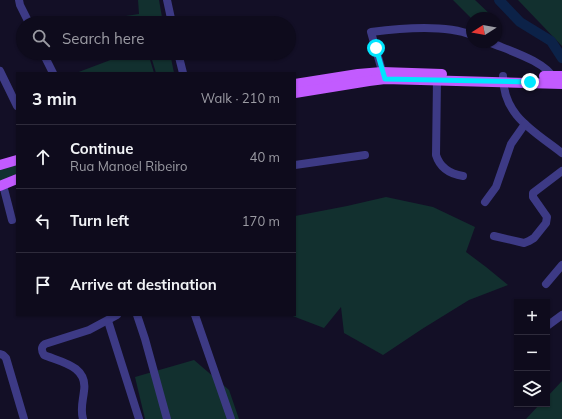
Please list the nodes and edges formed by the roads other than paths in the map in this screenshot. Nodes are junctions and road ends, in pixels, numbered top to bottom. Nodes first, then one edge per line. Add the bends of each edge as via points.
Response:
1 (20, 0) edge
2 (167, 0) edge
3 (25, 16) edge
4 (170, 16) edge
5 (466, 33) edge
6 (502, 48) edge
7 (46, 60) edge
8 (180, 60) edge
9 (0, 70) edge
10 (52, 72) edge
11 (183, 72) edge
12 (384, 76) junction
13 (503, 79) junction
14 (437, 80) junction
15 (559, 80) edge
16 (296, 84) edge
17 (296, 93) edge
18 (16, 102) edge
19 (525, 124) junction
20 (562, 153) edge
21 (364, 155) dead end
22 (16, 160) edge
23 (0, 165) edge
24 (296, 165) edge
25 (562, 171) edge
26 (463, 176) dead end
27 (16, 178) edge
28 (2, 185) edge
29 (485, 202) dead end
30 (12, 220) dead end
31 (494, 236) dead end
32 (562, 265) edge
33 (546, 284) dead end
34 (562, 315) edge
35 (116, 316) edge
36 (137, 316) edge
37 (195, 316) edge
38 (108, 321) junction
39 (550, 324) edge
40 (0, 354) edge
41 (24, 419) edge
42 (83, 419) edge
43 (139, 419) edge
44 (167, 419) edge
45 (231, 419) edge

1 - 3 street
2 - 4 street
5 - 12 street via 434,28 371,32
6 - 15 street via 539,64
7 - 10 street
8 - 11 street
9 - 18 street
12 - 13 main road
12 - 14 main road
12 - 16 main road via 358,74
12 - 17 main road
13 - 14 main road
13 - 15 main road
13 - 19 street via 507,101
14 - 26 street via 436,155 438,162 451,174
19 - 20 street
19 - 29 street via 511,144 496,187
21 - 24 street
22 - 23 main road
25 - 31 street via 533,192 533,197 548,217 534,238 524,242
27 - 28 main road
28 - 30 street
32 - 33 street
34 - 39 street
35 - 38 street
36 - 44 street
37 - 45 street
38 - 42 street via 42,346 44,355 78,370 84,378 81,404
38 - 43 street
40 - 41 street via 6,358

